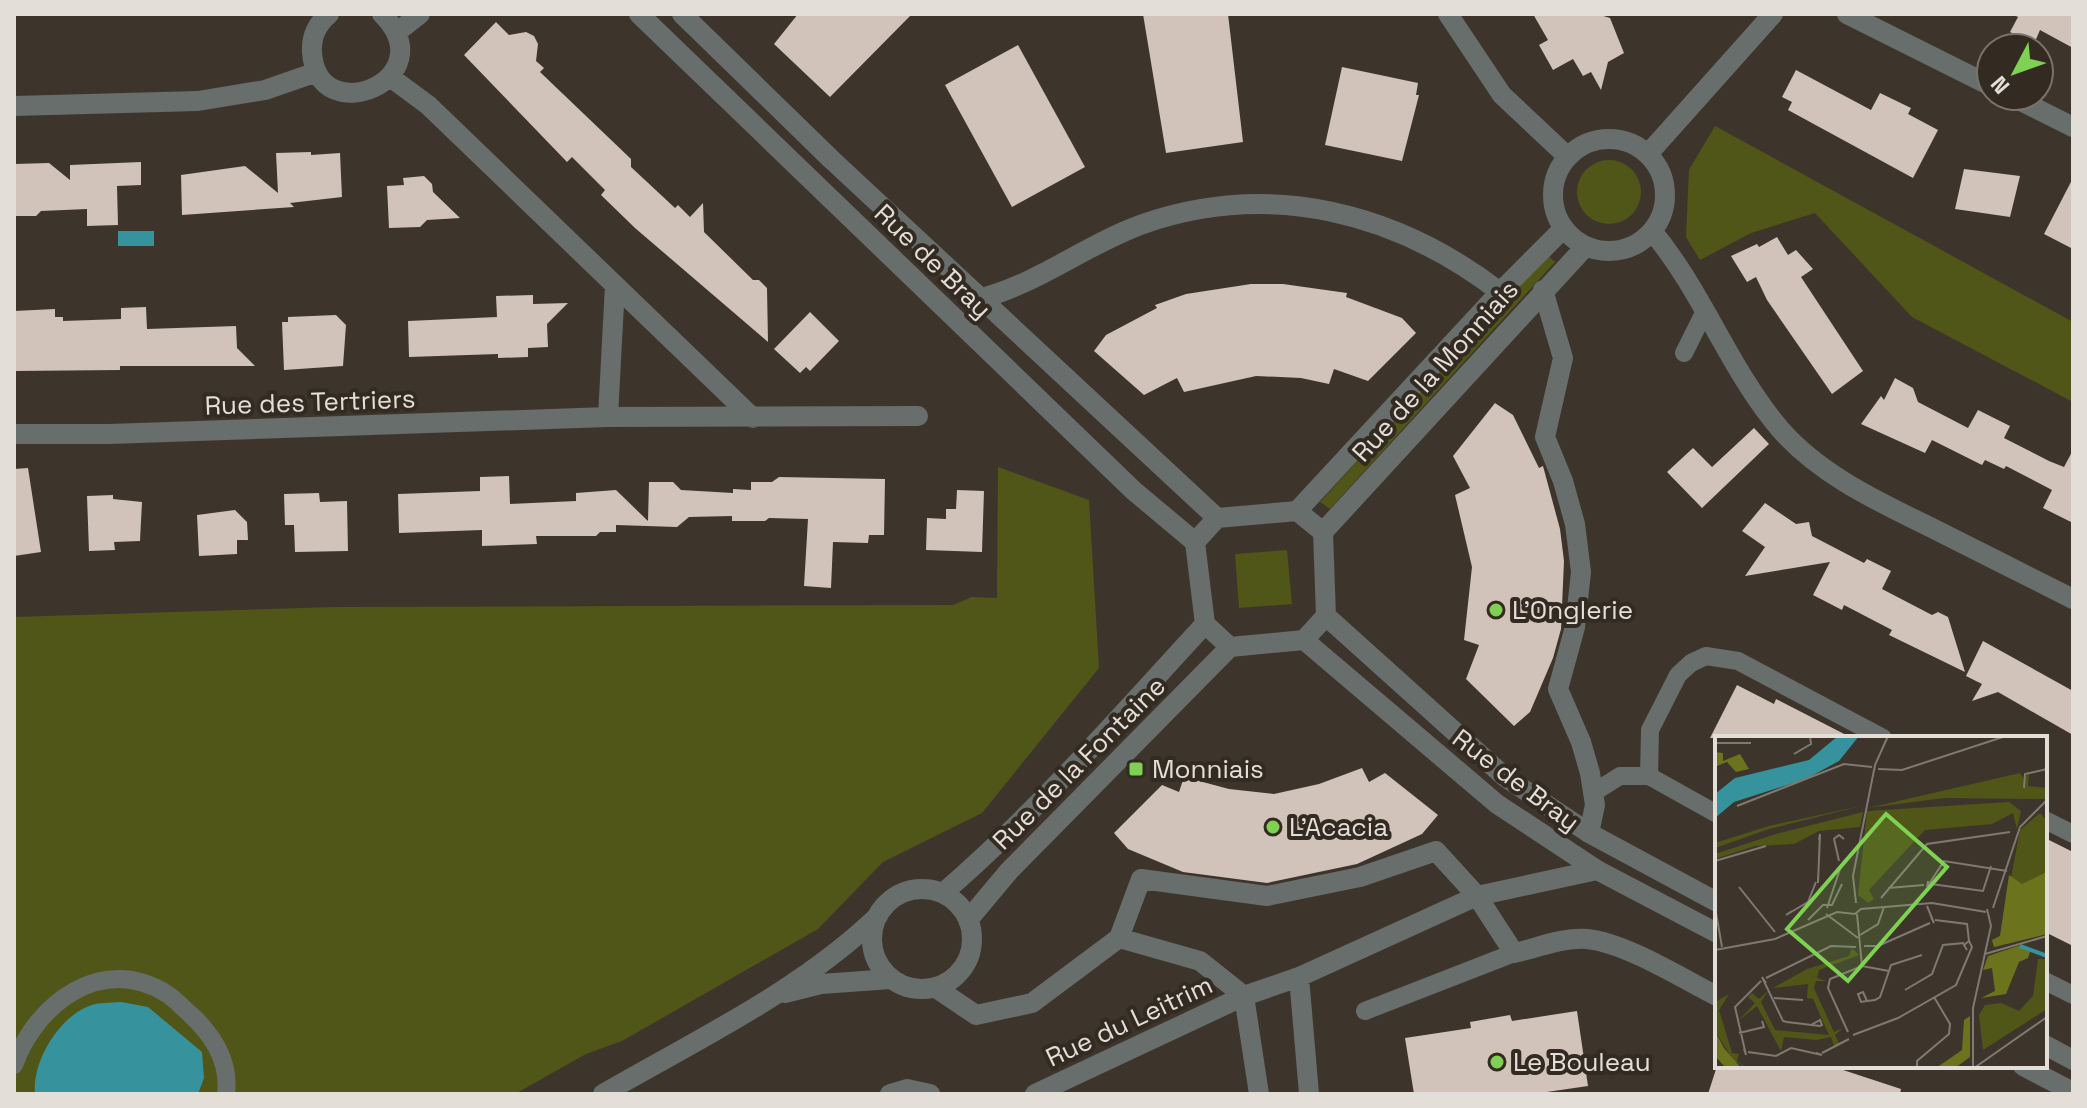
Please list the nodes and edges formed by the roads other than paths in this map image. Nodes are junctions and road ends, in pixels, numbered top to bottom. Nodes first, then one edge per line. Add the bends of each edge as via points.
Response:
1 (382, 14) edge
2 (420, 14) edge
3 (639, 14) edge
4 (682, 14) edge
5 (1448, 14) edge
6 (1773, 14) edge
7 (1847, 14) edge
8 (324, 16) edge
9 (396, 33) junction
10 (317, 72) junction
11 (390, 77) junction
12 (1975, 78) edge
13 (14, 106) edge
14 (2043, 112) edge
15 (2073, 127) edge
16 (1648, 154) junction
17 (1568, 157) junction
18 (1564, 228) junction
19 (1652, 231) junction
20 (1586, 246) junction
21 (615, 285) junction
22 (1543, 290) junction
23 (1500, 292) junction
24 (982, 298) junction
25 (1705, 311) junction
26 (1684, 353) dead end
27 (918, 416) dead end
28 (608, 417) junction
29 (753, 418) junction
30 (14, 434) edge
31 (1297, 511) junction
32 (1217, 518) junction
33 (1323, 532) junction
34 (1195, 542) junction
35 (2073, 599) edge
36 (1326, 616) junction
37 (1205, 624) junction
38 (1304, 640) junction
39 (1230, 647) junction
40 (1879, 736) edge
41 (1649, 776) junction
42 (1593, 793) junction
43 (1715, 813) edge
44 (2047, 821) edge
45 (1589, 833) junction
46 (2073, 834) edge
47 (1597, 870) junction
48 (943, 893) junction
49 (1477, 896) junction
50 (1715, 901) edge
51 (878, 916) junction
52 (968, 920) junction
53 (1715, 932) edge
54 (1119, 938) junction
55 (1514, 953) junction
56 (1299, 977) junction
57 (891, 979) junction
58 (2047, 982) edge
59 (936, 988) junction
60 (773, 995) junction
61 (1715, 995) edge
62 (2073, 995) edge
63 (1244, 996) junction
64 (1365, 1011) dead end
65 (2047, 1046) edge
66 (2073, 1060) edge
67 (14, 1065) edge
68 (2027, 1068) edge
69 (2073, 1092) edge
70 (226, 1094) edge
71 (603, 1094) edge
72 (890, 1094) edge
73 (930, 1094) edge
74 (1035, 1094) edge
75 (1259, 1094) edge
76 (1309, 1094) edge

1 - 9 street
2 - 9 street
3 - 34 street, Rue de Bray via 1134,491
4 - 24 street, Rue de Bray
5 - 17 street via 1502,95
6 - 16 street
7 - 12 street
8 - 10 street via 311,44
9 - 11 street via 397,64
10 - 11 street via 339,91 354,94
10 - 13 street via 265,90 198,101
11 - 21 street via 428,105
14 - 15 street
16 - 17 street via 1629,142 1607,139 1585,144
16 - 19 street via 1660,171 1665,192
17 - 18 street via 1553,192
18 - 20 street
18 - 23 street, Rue de la Monniais
19 - 20 street via 1622,250
19 - 25 street
20 - 22 street, Rue de la Monniais
21 - 28 street
21 - 29 street
22 - 33 street, Rue de la Monniais
22 - 42 street, Rue de Bray via 1563,358 1545,437 1575,524 1581,572 1575,627 1558,689 1581,742
23 - 24 street via 1449,255 1379,222 1319,209 1225,206 1143,224
23 - 31 street, Rue de la Monniais
24 - 32 street, Rue de Bray
25 - 26 lane
25 - 35 street via 1739,371 1780,429 1807,456 1866,495
27 - 29 street, Rue des Tertriers
28 - 29 street, Rue des Tertriers
28 - 30 street, Rue des Tertriers
31 - 32 street
31 - 33 street
32 - 34 street
33 - 36 street
34 - 37 street
36 - 38 street
36 - 45 street, Rue de Bray via 1466,745
37 - 39 street
37 - 48 street, Rue de la Fontaine via 991,852
38 - 39 street
38 - 47 street, Rue de Bray via 1497,804
39 - 52 street, Rue de la Fontaine via 1009,871
40 - 41 lane via 1738,661 1706,656 1678,675 1650,730
41 - 42 lane, Rue de Bray via 1620,776
41 - 43 lane
42 - 45 street, Rue de Bray
44 - 46 lane
45 - 50 street, Rue de Bray
47 - 49 street, Rue du Leitrim
47 - 53 street, Rue de Bray
48 - 51 street via 913,889 898,894
48 - 52 street
49 - 54 street via 1436,851 1360,877 1267,896 1141,879
49 - 55 street
49 - 56 street, Rue du Leitrim
51 - 57 street via 873,950
51 - 60 street
52 - 59 street via 970,953 951,980
54 - 59 street via 1032,1003 976,1015
54 - 63 street via 1200,961
55 - 61 street via 1589,939
55 - 64 lane
56 - 63 street, Rue du Leitrim
56 - 76 street
57 - 59 street via 905,986
57 - 60 street via 821,984
58 - 62 lane
60 - 71 street
63 - 74 street, Rue du Leitrim
63 - 75 street
65 - 66 street
67 - 70 lane via 38,1019 60,998 85,986 130,979 167,994 203,1026 223,1059
68 - 69 street
72 - 73 street via 907,1089

